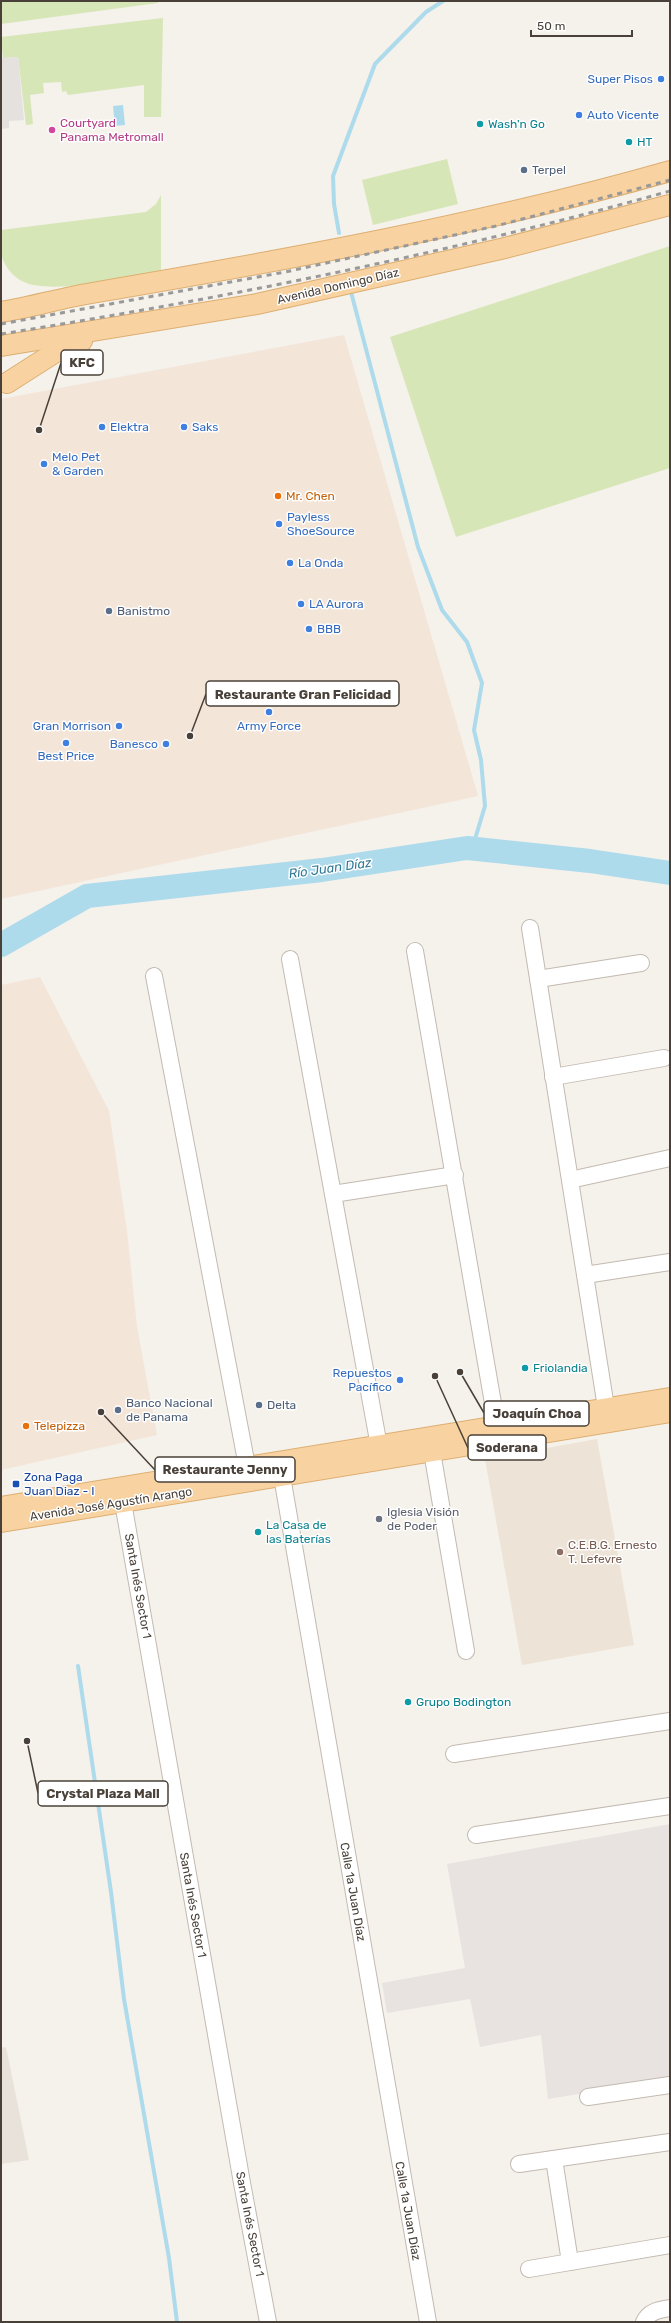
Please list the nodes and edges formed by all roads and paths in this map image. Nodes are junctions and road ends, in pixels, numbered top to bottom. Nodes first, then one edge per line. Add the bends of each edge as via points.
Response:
1 (670, 171) edge
2 (670, 205) edge
3 (90, 293) junction
4 (1, 299) edge
5 (1, 312) edge
6 (108, 329) junction
7 (1, 346) edge
8 (4, 384) edge
9 (530, 928) dead end
10 (415, 951) dead end
11 (290, 959) dead end
12 (642, 963) dead end
13 (154, 976) dead end
14 (538, 979) junction
15 (664, 1058) dead end
16 (554, 1077) junction
17 (670, 1158) edge
18 (455, 1175) junction
19 (570, 1180) junction
20 (333, 1194) junction
21 (670, 1262) edge
22 (585, 1275) junction
23 (670, 1398) edge
24 (670, 1412) edge
25 (608, 1415) junction
26 (498, 1433) junction
27 (430, 1444) junction
28 (380, 1452) junction
29 (247, 1466) junction
30 (281, 1468) junction
31 (122, 1495) junction
32 (1, 1507) edge
33 (1, 1522) edge
34 (466, 1651) dead end
35 (670, 1721) edge
36 (454, 1754) dead end
37 (670, 1806) edge
38 (476, 1835) dead end
39 (670, 2084) edge
40 (588, 2097) dead end
41 (670, 2142) edge
42 (554, 2159) junction
43 (519, 2164) dead end
44 (670, 2245) edge
45 (570, 2262) junction
46 (529, 2269) dead end
47 (670, 2308) edge
48 (268, 2322) edge
49 (428, 2322) edge
50 (644, 2322) edge

1 - 3 main road via 591,194 481,220 263,264
2 - 6 main road, Avenida Domingo Díaz via 505,248 257,304
3 - 4 main road
3 - 5 main road
6 - 7 main road, Avenida Domingo Díaz
6 - 8 main road via 54,353
9 - 14 street
10 - 18 street
11 - 20 street
12 - 14 street
13 - 29 street
14 - 16 street
15 - 16 street
16 - 19 street
17 - 19 street
18 - 20 street
18 - 26 street
19 - 22 street
20 - 28 street
21 - 22 street
22 - 25 street
23 - 25 main road, Avenida José Agustín Arango
24 - 25 main road, Avenida José Agustín Arango
25 - 26 main road, Avenida José Agustín Arango
26 - 27 main road, Avenida José Agustín Arango
27 - 28 main road, Avenida José Agustín Arango
27 - 34 street
28 - 30 main road, Avenida José Agustín Arango
29 - 30 main road, Avenida José Agustín Arango
29 - 31 main road, Avenida José Agustín Arango
30 - 31 main road, Avenida José Agustín Arango
30 - 49 street, Calle 1a Juan Díaz
31 - 32 main road, Avenida José Agustín Arango
31 - 33 main road, Avenida José Agustín Arango
31 - 48 street, Santa Inés Sector 1
35 - 36 street
37 - 38 street
39 - 40 street
41 - 42 street
42 - 43 street
42 - 45 street
44 - 45 street
45 - 46 street
47 - 50 street via 651,2313

